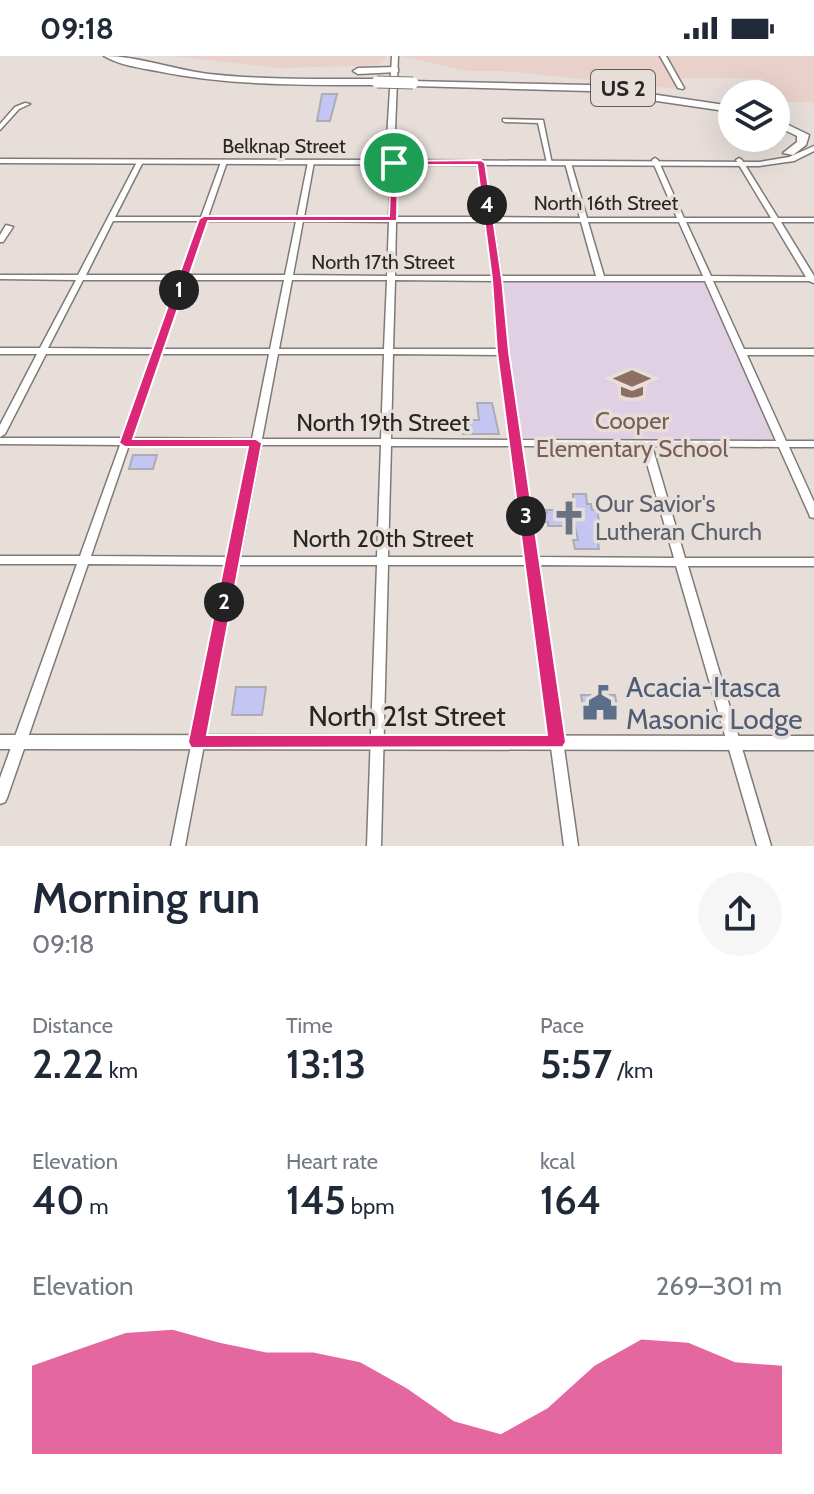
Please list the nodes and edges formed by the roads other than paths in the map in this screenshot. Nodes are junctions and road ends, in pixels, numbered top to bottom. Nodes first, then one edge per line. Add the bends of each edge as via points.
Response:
1 (109, 56) edge
2 (122, 56) edge
3 (131, 56) edge
4 (395, 56) edge
5 (663, 56) edge
6 (395, 70) junction
7 (378, 81) junction
8 (681, 88) dead end
9 (27, 104) dead end
10 (718, 106) edge
11 (505, 120) dead end
12 (790, 121) edge
13 (790, 123) edge
14 (814, 125) edge
15 (790, 127) edge
16 (0, 128) edge
17 (814, 131) edge
18 (814, 140) edge
19 (814, 148) edge
20 (789, 153) junction
21 (0, 161) edge
22 (140, 162) junction
23 (224, 162) junction
24 (311, 162) junction
25 (656, 162) junction
26 (740, 162) junction
27 (394, 163) junction
28 (481, 163) junction
29 (550, 163) junction
30 (568, 163) junction
31 (110, 219) junction
32 (204, 219) junction
33 (300, 219) junction
34 (394, 219) junction
35 (489, 219) junction
36 (583, 219) junction
37 (681, 219) junction
38 (776, 220) junction
39 (814, 220) edge
40 (9, 227) dead end
41 (0, 240) edge
42 (0, 277) edge
43 (80, 278) junction
44 (183, 278) junction
45 (288, 278) junction
46 (393, 278) junction
47 (497, 279) junction
48 (601, 279) junction
49 (707, 279) junction
50 (813, 280) edge
51 (0, 351) edge
52 (43, 351) junction
53 (158, 351) junction
54 (273, 351) junction
55 (389, 351) junction
56 (503, 352) junction
57 (740, 352) junction
58 (814, 352) edge
59 (0, 434) edge
60 (0, 441) edge
61 (125, 443) junction
62 (256, 443) junction
63 (387, 443) junction
64 (516, 443) junction
65 (646, 443) junction
66 (782, 444) junction
67 (814, 444) edge
68 (814, 514) edge
69 (0, 560) edge
70 (83, 560) junction
71 (232, 560) junction
72 (383, 560) junction
73 (532, 561) junction
74 (682, 562) junction
75 (814, 562) edge
76 (0, 742) edge
77 (20, 742) junction
78 (197, 742) junction
79 (377, 742) junction
80 (557, 742) junction
81 (735, 743) junction
82 (814, 743) edge
83 (0, 798) edge
84 (178, 846) edge
85 (374, 846) edge
86 (571, 846) edge
87 (764, 846) edge

1 - 7 highway, US 2 via 235,79
2 - 7 highway, US 2 via 219,74
3 - 6 highway via 243,71
4 - 6 street
5 - 8 street
6 - 27 street via 390,155
7 - 10 highway, US 2, bridge via 577,87
9 - 16 street
11 - 29 street via 533,119 542,124
12 - 14 highway
13 - 17 highway
15 - 20 highway via 803,135 802,143
18 - 20 street, Belknap Street
19 - 26 street, Belknap Street via 782,161
20 - 26 street, Belknap Street
21 - 22 street, Belknap Street
22 - 23 street, Belknap Street
22 - 31 street
23 - 24 street, Belknap Street
23 - 32 street
24 - 27 street, Belknap Street
24 - 33 street
25 - 26 street, Belknap Street
25 - 30 street, Belknap Street
25 - 37 street
26 - 38 street
27 - 28 street, Belknap Street
27 - 34 street
28 - 29 street, Belknap Street
28 - 35 street
29 - 30 street, Belknap Street
30 - 36 street
31 - 32 street, North 16th Street
31 - 43 street
32 - 33 street, North 16th Street
32 - 44 street
33 - 34 street, North 16th Street
33 - 45 street
34 - 35 street, North 16th Street
34 - 46 street
35 - 36 street, North 16th Street
35 - 47 street
36 - 37 street, North 16th Street
36 - 48 street
37 - 38 street, North 16th Street
37 - 49 street
38 - 39 street, North 16th Street
38 - 50 street
40 - 41 street
42 - 43 street, North 17th Street
43 - 44 street, North 17th Street
43 - 52 street
44 - 45 street, North 17th Street
44 - 53 street
45 - 46 street, North 17th Street
45 - 54 street
46 - 47 street, North 17th Street
46 - 55 street
47 - 48 street, North 17th Street
47 - 56 street
48 - 49 street, North 17th Street
49 - 50 street, North 17th Street
49 - 57 street
51 - 52 street
52 - 53 street
52 - 59 street
53 - 54 street
53 - 61 street
54 - 55 street
54 - 62 street
55 - 56 street
55 - 63 street
56 - 64 street
57 - 58 street
57 - 66 street
60 - 61 street, North 19th Street
61 - 62 street, North 19th Street
61 - 70 street
62 - 63 street, North 19th Street
62 - 71 street
63 - 64 street, North 19th Street
63 - 72 street
64 - 65 street, North 19th Street
64 - 73 street
65 - 66 street, North 19th Street
65 - 74 street
66 - 67 street, North 19th Street
66 - 68 street
69 - 70 street, North 20th Street
70 - 71 street, North 20th Street
70 - 77 street
71 - 72 street, North 20th Street
71 - 78 street
72 - 73 street, North 20th Street
72 - 79 street
73 - 74 street, North 20th Street
73 - 80 street
74 - 75 street, North 20th Street
74 - 81 street
76 - 77 street, North 21st Street
77 - 78 street, North 21st Street
77 - 83 street
78 - 79 street, North 21st Street
78 - 84 street
79 - 80 street, North 21st Street
79 - 85 street
80 - 81 street, North 21st Street
80 - 86 street
81 - 82 street, North 21st Street
81 - 87 street

